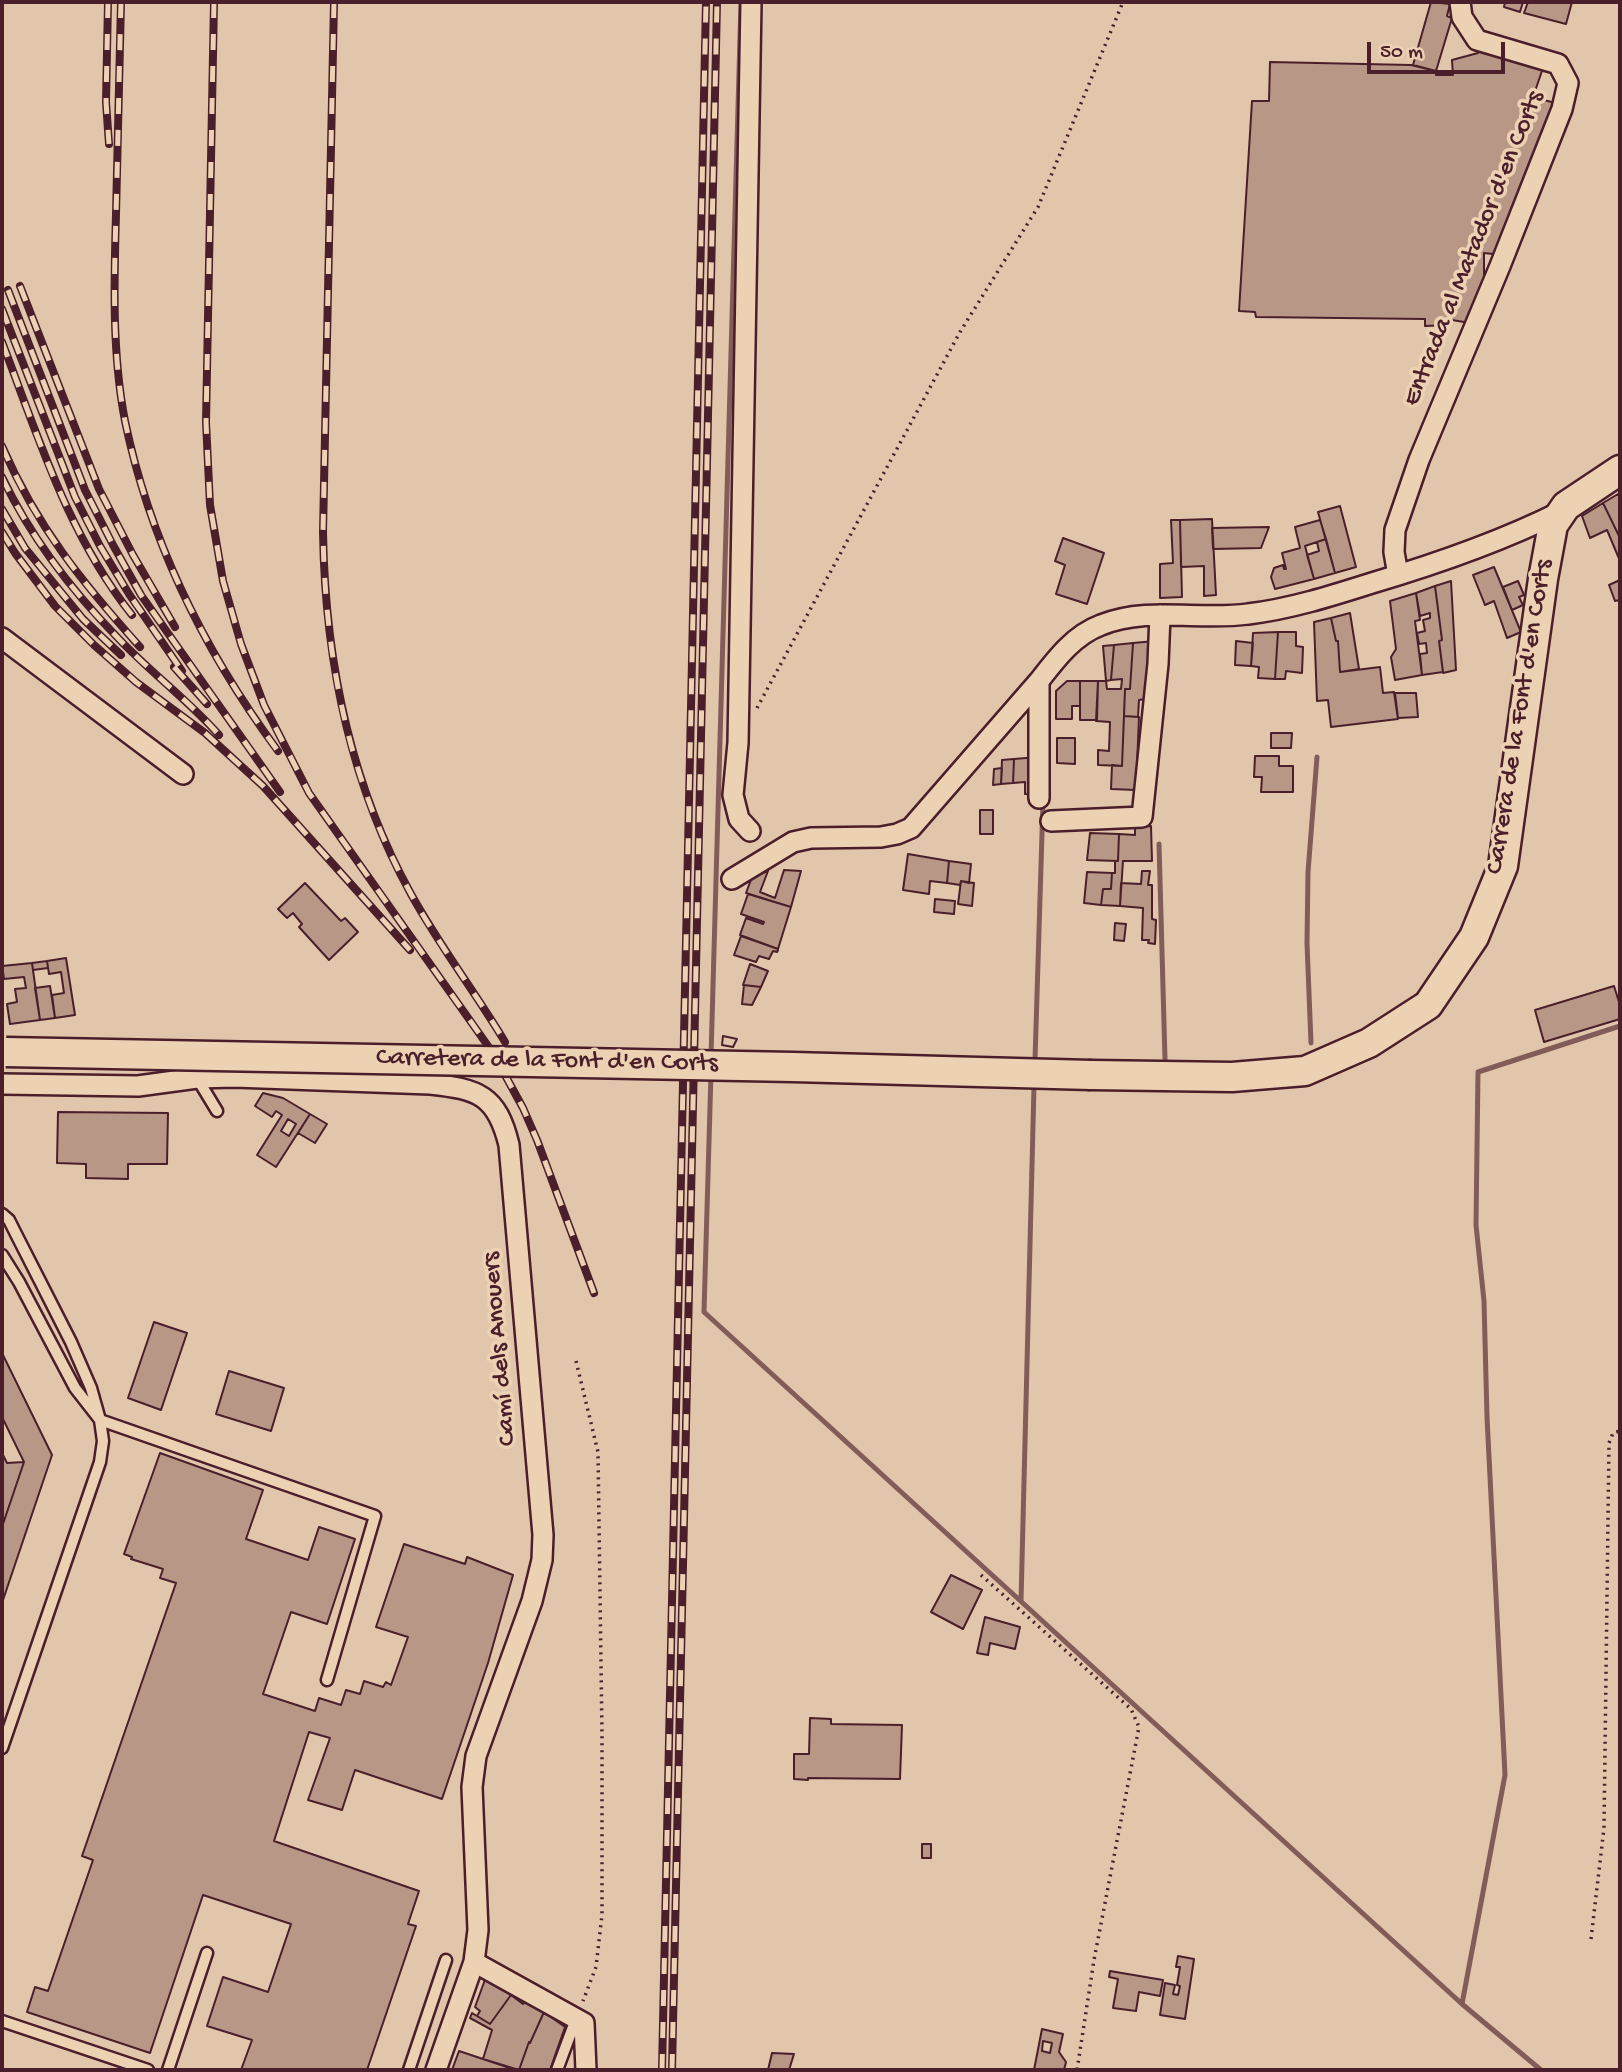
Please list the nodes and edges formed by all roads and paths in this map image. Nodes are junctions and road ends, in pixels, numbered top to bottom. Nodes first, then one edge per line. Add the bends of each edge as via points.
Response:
1 (751, 2) edge
2 (1123, 2) edge
3 (1460, 2) edge
4 (1620, 470) edge
5 (1560, 512) junction
6 (1398, 575) junction
7 (1160, 615) junction
8 (2, 638) edge
9 (1039, 681) junction
10 (738, 743) junction
11 (183, 774) dead end
12 (1039, 798) dead end
13 (1051, 821) dead end
14 (750, 831) dead end
15 (732, 879) dead end
16 (4, 1052) edge
17 (1091, 1075) joint
18 (197, 1078) junction
19 (2, 1084) edge
20 (218, 1111) dead end
21 (2, 1214) edge
22 (2, 1255) edge
23 (576, 1361) dead end
24 (100, 1420) junction
25 (1620, 1431) edge
26 (981, 1575) dead end
27 (327, 1680) dead end
28 (2, 1748) edge
29 (1591, 1939) dead end
30 (207, 1953) dead end
31 (446, 1960) dead end
32 (474, 1962) junction
33 (576, 2020) junction
34 (2, 2021) edge
35 (148, 2070) edge
36 (168, 2070) edge
37 (409, 2070) edge
38 (436, 2070) edge
39 (557, 2070) edge
40 (586, 2070) edge
41 (1077, 2070) edge

1 - 10 street
2 - 10 path via 1038,207 960,332
3 - 6 street, Entrada al Matador d'en Corts via 1462,17 1477,40 1558,64 1568,83 1500,266 1419,460 1395,530
4 - 5 street
5 - 6 street via 1436,564
5 - 17 street, Carrera de la Font d'en Corts via 1548,545 1503,866 1475,937 1428,1005 1369,1043 1304,1071 1232,1077
6 - 7 street via 1319,600 1247,615
7 - 9 street via 1116,620 1089,630 1057,657
7 - 13 street via 1142,817
8 - 11 street
9 - 12 street
9 - 15 street via 911,828 881,837 793,842
10 - 14 street via 733,794 739,819
16 - 17 street, Carretera de la Font d'en Corts, bridge
18 - 19 street, Camí dels Anouers via 138,1086
18 - 20 lane
18 - 32 street, Camí dels Anouers via 456,1087 486,1099 505,1127 543,1535 532,1601 473,1772 478,1930
21 - 24 lane via 71,1342
22 - 24 lane via 75,1388
23 - 33 path via 598,1452 602,1734 602,1914 596,1967
24 - 27 lane via 375,1516
24 - 28 lane via 100,1462
25 - 29 path via 1613,1433 1609,1443 1604,1828
26 - 41 path via 1131,1709 1139,1727
30 - 36 lane
31 - 37 lane
32 - 33 street
32 - 38 street, Camí dels Anouers
33 - 39 lane
33 - 40 street via 584,2023
34 - 35 lane

